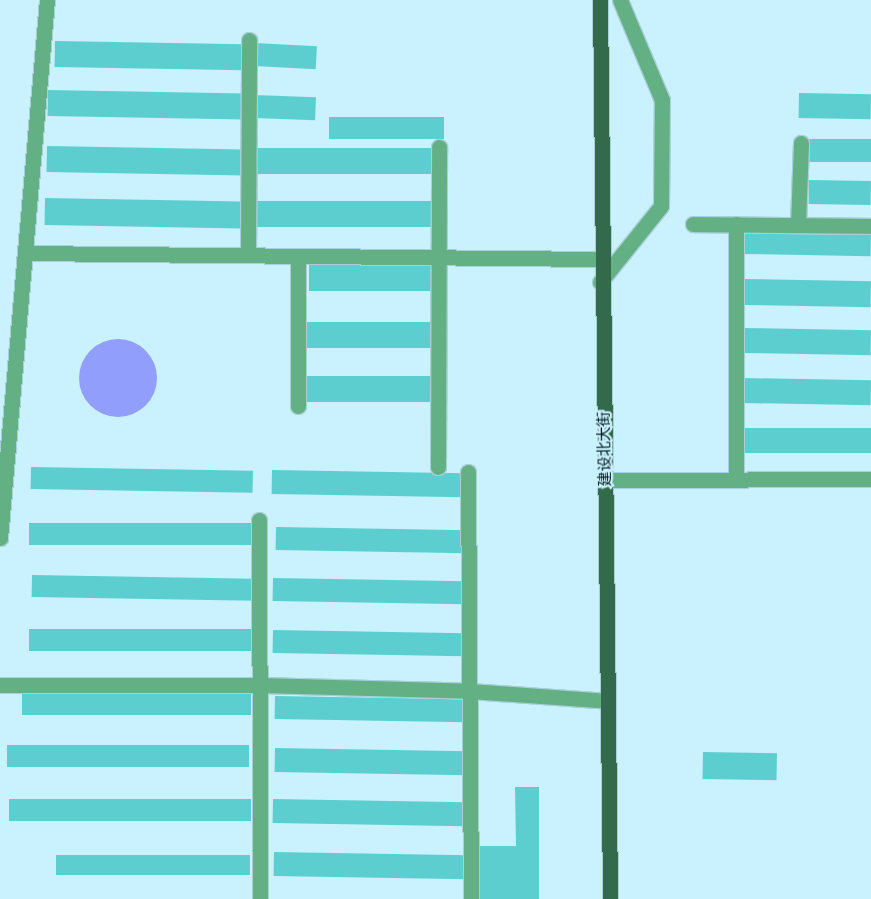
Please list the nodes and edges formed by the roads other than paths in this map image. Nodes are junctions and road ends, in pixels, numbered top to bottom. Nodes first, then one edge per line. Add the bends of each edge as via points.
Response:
1 (47, 0) edge
2 (600, 0) edge
3 (620, 0) edge
4 (249, 40) dead end
5 (801, 143) dead end
6 (439, 147) dead end
7 (693, 224) dead end
8 (736, 224) junction
9 (798, 225) junction
10 (871, 226) edge
11 (25, 253) junction
12 (248, 255) junction
13 (298, 256) junction
14 (438, 257) junction
15 (600, 259) junction
16 (600, 282) junction
17 (298, 406) dead end
18 (438, 467) dead end
19 (468, 472) dead end
20 (871, 479) edge
21 (606, 480) junction
22 (736, 480) junction
23 (259, 520) dead end
24 (0, 538) edge
25 (0, 685) edge
26 (260, 685) junction
27 (470, 691) junction
28 (608, 701) junction
29 (260, 899) edge
30 (471, 899) edge
31 (610, 899) edge

1 - 11 street
2 - 15 main road, 建设北大街
3 - 16 street via 662,100 661,206
4 - 12 street
5 - 9 street
6 - 14 street
7 - 8 street
8 - 9 street
8 - 22 street
9 - 10 street
11 - 12 street
11 - 24 street
12 - 13 street
13 - 14 street
13 - 17 street
14 - 15 street
14 - 18 street
15 - 16 main road, 建设北大街
16 - 21 main road, 建设北大街
19 - 27 street
20 - 22 street
21 - 22 street
21 - 28 main road, 建设北大街
23 - 26 street
25 - 26 street
26 - 27 street
26 - 29 street
27 - 28 street
27 - 30 street
28 - 31 main road, 建设北大街

